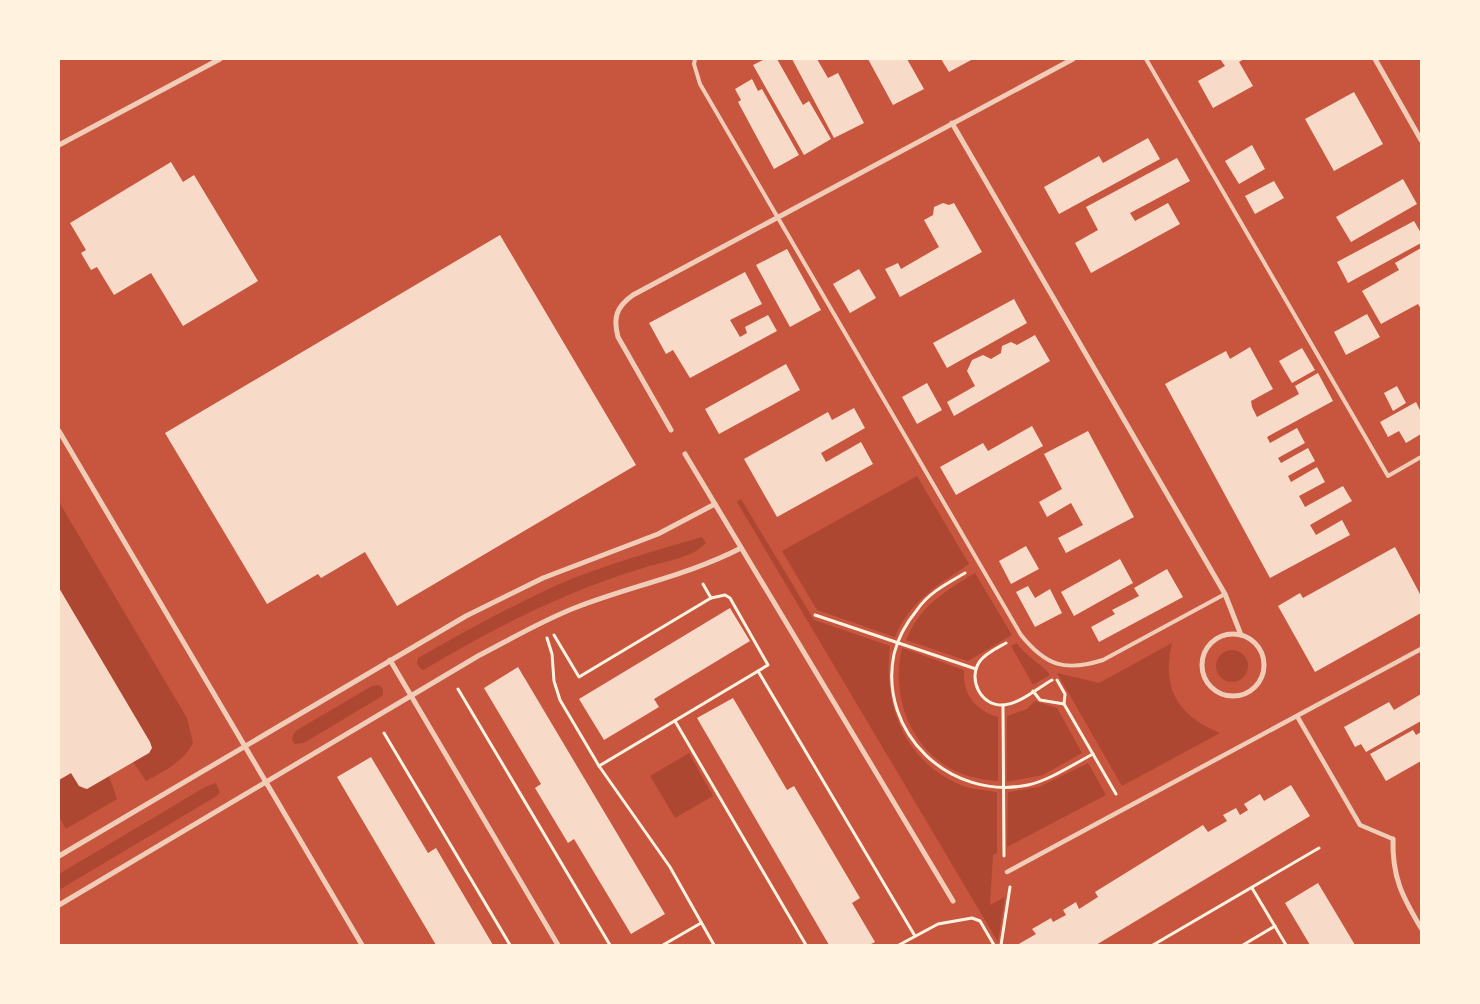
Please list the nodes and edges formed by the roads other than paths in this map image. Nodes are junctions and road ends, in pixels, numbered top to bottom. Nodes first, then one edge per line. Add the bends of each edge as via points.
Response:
1 (220, 59) edge
2 (695, 59) edge
3 (1073, 59) edge
4 (1146, 59) edge
5 (1375, 59) edge
6 (952, 123) junction
7 (1421, 140) edge
8 (59, 146) edge
9 (777, 217) junction
10 (671, 430) dead end
11 (59, 431) edge
12 (685, 454) dead end
13 (1421, 457) edge
14 (715, 504) junction
15 (741, 548) junction
16 (1225, 594) junction
17 (1241, 635) junction
18 (1421, 649) edge
19 (390, 660) junction
20 (411, 696) junction
21 (1297, 716) junction
22 (244, 746) junction
23 (266, 782) junction
24 (1393, 839) joint
25 (59, 856) edge
26 (1007, 872) road end
27 (953, 901) dead end
28 (59, 906) edge
29 (1421, 928) edge
30 (362, 945) edge
31 (558, 945) edge

1 - 8 street
2 - 9 lane via 700,84
3 - 6 street
4 - 13 lane via 1388,476
5 - 7 street
6 - 9 street
6 - 16 street
9 - 10 street via 633,295 616,312 614,324 618,337
9 - 16 lane via 1021,635 1046,660 1061,666 1084,666 1103,660
11 - 22 street
12 - 14 street
14 - 15 street
14 - 19 street via 658,534 508,594
15 - 20 street via 700,567 577,606 541,622
15 - 27 street
16 - 17 street
17 - 17 street via 1221,636 1207,649 1203,658 1202,668 1210,686 1226,695 1236,696 1255,687 1264,668 1258,647
18 - 21 street
19 - 20 street
19 - 22 street
20 - 23 street
20 - 31 street
21 - 24 street via 1360,825
21 - 26 street
22 - 23 street
22 - 25 street
23 - 28 street
23 - 30 street
24 - 29 street via 1392,860 1396,880

